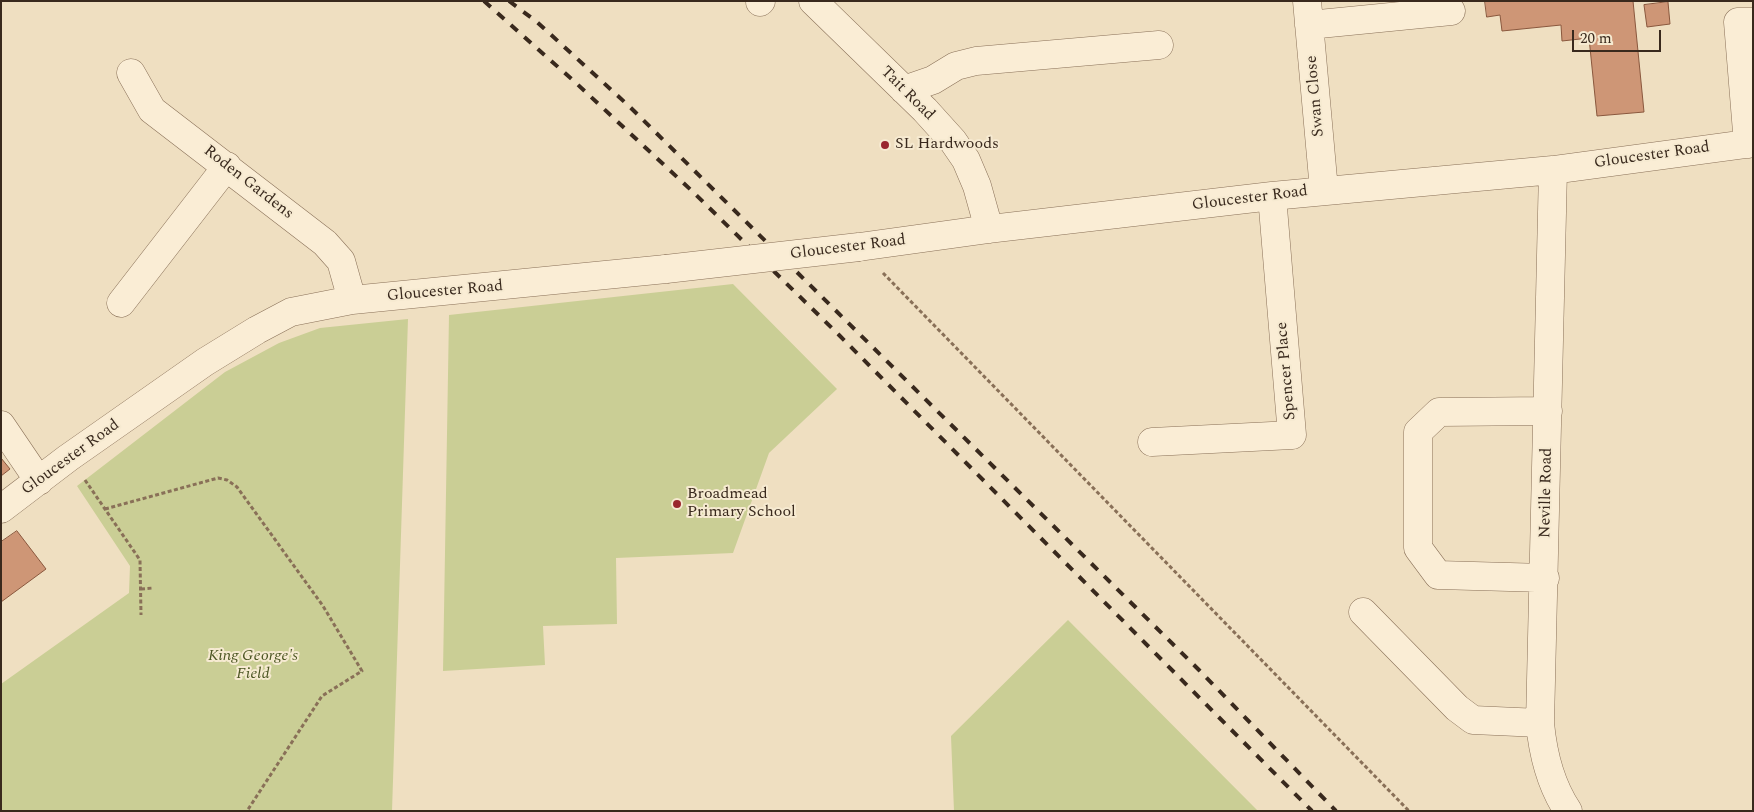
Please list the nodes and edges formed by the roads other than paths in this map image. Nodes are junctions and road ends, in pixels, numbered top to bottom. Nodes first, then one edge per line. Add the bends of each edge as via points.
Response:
1 (813, 1) edge
2 (1451, 11) dead end
3 (1308, 13) edge
4 (1753, 22) edge
5 (1159, 45) dead end
6 (131, 73) dead end
7 (904, 90) junction
8 (1750, 144) edge
9 (226, 166) junction
10 (1553, 170) junction
11 (1324, 190) junction
12 (1272, 196) junction
13 (990, 229) junction
14 (352, 300) junction
15 (121, 303) dead end
16 (1548, 411) junction
17 (1, 425) edge
18 (1152, 442) dead end
19 (39, 481) junction
20 (1, 509) edge
21 (1545, 578) junction
22 (1363, 612) dead end
23 (1540, 723) junction
24 (1568, 811) edge

1 - 7 street, Tait Road
2 - 3 street
3 - 11 street, Swan Close
4 - 8 street via 1738,22
5 - 7 street via 976,61 956,66 933,80
6 - 9 street, Roden Gardens via 152,110
7 - 13 street, Tait Road via 953,141 966,160
8 - 10 street, Gloucester Road
9 - 14 street, Roden Gardens via 325,242 342,261
9 - 15 street
10 - 11 street, Gloucester Road
10 - 16 street, Neville Road
11 - 12 street, Gloucester Road
12 - 13 street, Gloucester Road
12 - 18 street, Spencer Place via 1292,435
13 - 14 street, Gloucester Road, bridge via 859,248
14 - 19 street, Gloucester Road via 301,309 282,316 205,362
16 - 21 street, Neville Road
16 - 21 street via 1440,412 1418,432 1418,548 1438,575
17 - 19 street
19 - 20 street, Gloucester Road
21 - 23 street, Neville Road
22 - 23 street via 1456,708 1473,720
23 - 24 street, Neville Road via 1545,760 1553,784

